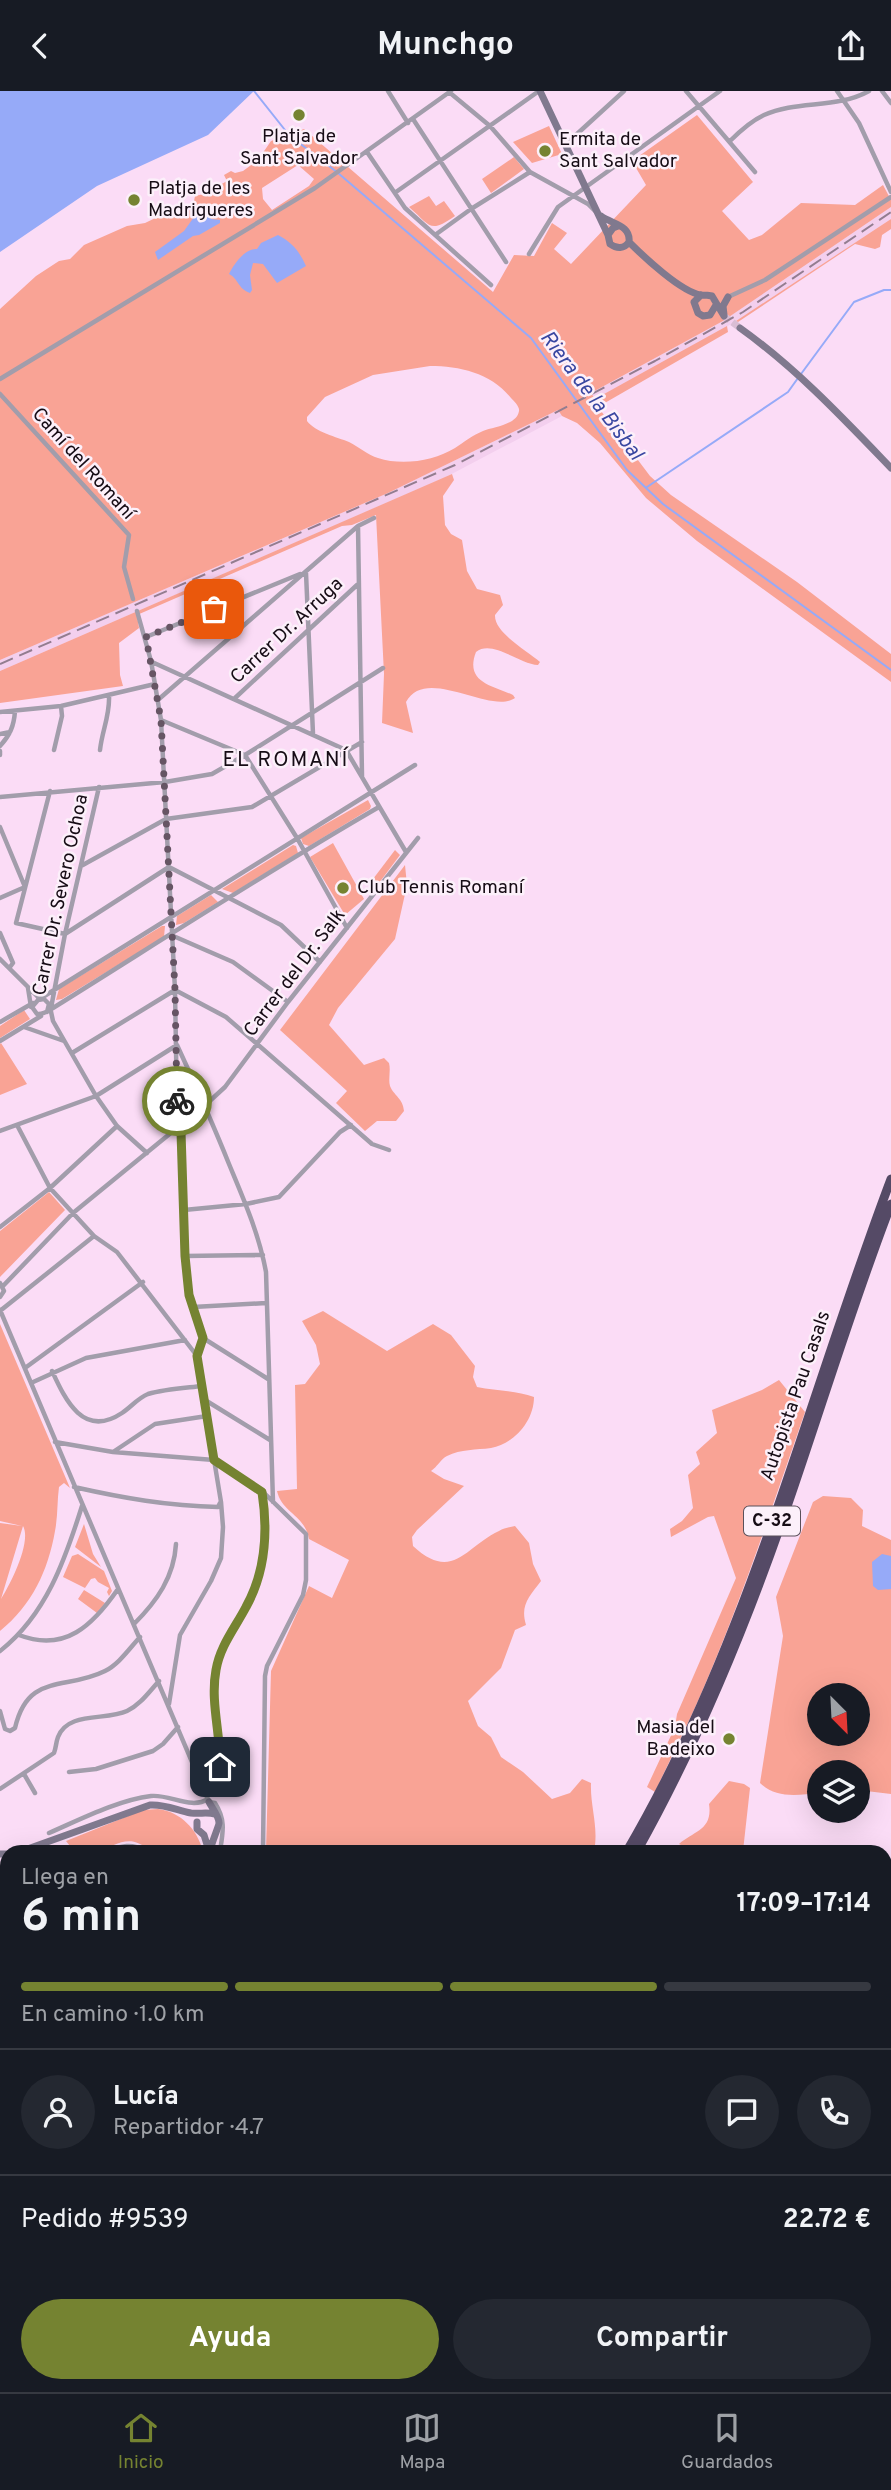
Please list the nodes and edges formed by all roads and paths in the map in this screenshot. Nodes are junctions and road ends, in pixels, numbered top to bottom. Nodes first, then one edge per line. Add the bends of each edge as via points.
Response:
1 (388, 91) edge
2 (449, 91) edge
3 (540, 91) edge
4 (624, 91) edge
5 (687, 91) edge
6 (720, 91) edge
7 (837, 91) edge
8 (869, 91) edge
9 (882, 91) edge
10 (844, 101) junction
11 (891, 103) edge
12 (700, 107) junction
13 (413, 119) junction
14 (408, 123) junction
15 (490, 126) junction
16 (730, 141) junction
17 (565, 144) junction
18 (367, 152) junction
19 (441, 162) junction
20 (530, 172) junction
21 (755, 172) dead end
22 (586, 188) junction
23 (396, 192) junction
24 (891, 194) edge
25 (574, 197) junction
26 (471, 209) junction
27 (600, 216) junction
28 (618, 226) junction
29 (435, 235) junction
30 (608, 235) junction
31 (627, 244) junction
32 (529, 254) dead end
33 (506, 262) dead end
34 (491, 285) dead end
35 (680, 285) junction
36 (701, 295) junction
37 (712, 296) junction
38 (728, 297) junction
39 (694, 302) junction
40 (715, 307) junction
41 (740, 328) tunnel mouth
42 (0, 379) edge
43 (0, 394) edge
44 (891, 468) edge
45 (374, 518) dead end
46 (358, 526) junction
47 (306, 572) junction
48 (358, 584) junction
49 (134, 599) dead end
50 (137, 611) dead end
51 (310, 629) junction
52 (146, 637) junction
53 (151, 661) junction
54 (383, 668) dead end
55 (184, 675) junction
56 (155, 684) junction
57 (359, 684) junction
58 (109, 696) junction
59 (235, 698) junction
60 (158, 700) junction
61 (61, 706) junction
62 (15, 711) junction
63 (0, 712) edge
64 (311, 713) junction
65 (161, 720) junction
66 (293, 724) junction
67 (11, 732) junction
68 (0, 734) edge
69 (313, 734) junction
70 (362, 741) junction
71 (54, 750) dead end
72 (100, 750) dead end
73 (346, 750) junction
74 (0, 751) edge
75 (245, 755) junction
76 (415, 765) dead end
77 (362, 777) junction
78 (164, 782) junction
79 (99, 787) junction
80 (50, 791) junction
81 (370, 792) junction
82 (0, 797) edge
83 (270, 798) junction
84 (379, 807) junction
85 (166, 820) junction
86 (0, 827) edge
87 (298, 838) junction
88 (418, 838) dead end
89 (304, 851) junction
90 (406, 852) junction
91 (80, 866) junction
92 (169, 867) junction
93 (25, 887) junction
94 (212, 890) junction
95 (0, 898) edge
96 (227, 898) junction
97 (170, 917) junction
98 (347, 928) junction
99 (0, 933) edge
100 (65, 934) junction
101 (171, 935) junction
102 (0, 959) edge
103 (320, 963) junction
104 (10, 967) junction
105 (27, 987) junction
106 (55, 988) junction
107 (175, 990) junction
108 (36, 1002) junction
109 (288, 1002) junction
110 (45, 1012) junction
111 (1, 1020) edge
112 (53, 1021) junction
113 (23, 1027) junction
114 (0, 1041) edge
115 (64, 1041) junction
116 (258, 1044) junction
117 (177, 1045) junction
118 (72, 1053) junction
119 (96, 1096) junction
120 (205, 1104) junction
121 (177, 1109) junction
122 (190, 1119) junction
123 (17, 1125) junction
124 (351, 1125) junction
125 (117, 1126) junction
126 (0, 1131) edge
127 (172, 1132) junction
128 (181, 1132) junction
129 (389, 1150) dead end
130 (147, 1153) junction
131 (891, 1179) edge
132 (50, 1188) junction
133 (246, 1204) junction
134 (891, 1204) edge
135 (184, 1210) junction
136 (73, 1213) junction
137 (0, 1227) edge
138 (94, 1235) junction
139 (263, 1255) junction
140 (185, 1256) junction
141 (143, 1282) junction
142 (1, 1285) edge
143 (0, 1297) edge
144 (266, 1303) junction
145 (193, 1307) junction
146 (0, 1309) edge
147 (203, 1338) junction
148 (185, 1340) junction
149 (197, 1356) junction
150 (24, 1368) junction
151 (52, 1371) junction
152 (269, 1379) junction
153 (31, 1383) junction
154 (202, 1386) junction
155 (205, 1401) junction
156 (207, 1416) junction
157 (271, 1441) junction
158 (55, 1442) junction
159 (113, 1452) junction
160 (214, 1460) junction
161 (74, 1487) junction
162 (262, 1492) junction
163 (273, 1502) junction
164 (82, 1505) junction
165 (220, 1507) junction
166 (176, 1544) dead end
167 (118, 1589) junction
168 (134, 1623) junction
169 (19, 1635) junction
170 (140, 1637) junction
171 (0, 1651) edge
172 (159, 1681) junction
173 (169, 1705) junction
174 (0, 1711) edge
175 (178, 1727) junction
176 (69, 1772) dead end
177 (24, 1774) junction
178 (201, 1782) junction
179 (215, 1783) junction
180 (0, 1789) edge
181 (36, 1793) dead end
182 (208, 1799) junction
183 (186, 1812) junction
184 (204, 1814) junction
185 (215, 1814) junction
186 (197, 1822) junction
187 (49, 1833) dead end
188 (209, 1835) junction
189 (38, 1845) edge
190 (210, 1845) edge
191 (221, 1845) edge
192 (263, 1845) edge
193 (630, 1845) edge
194 (640, 1845) edge

1 - 14 street
2 - 13 street
2 - 15 street
3 - 15 street
3 - 17 street
4 - 17 street
5 - 12 street
6 - 12 street
7 - 10 street
8 - 10 street
9 - 11 street
10 - 16 street via 766,114
10 - 24 street
12 - 16 street
12 - 22 street
13 - 14 street
13 - 19 street
14 - 18 street
15 - 19 street
15 - 20 street
16 - 21 street
17 - 22 street
18 - 23 street
18 - 42 street
19 - 23 street
19 - 26 street
20 - 25 street
20 - 26 street
22 - 25 street
22 - 27 street
23 - 29 street via 405,208
24 - 38 street via 776,273
25 - 27 street
25 - 32 street via 558,207
26 - 29 street
26 - 33 street
27 - 28 street
27 - 30 street
28 - 30 street
28 - 31 street via 630,233
29 - 34 street
30 - 31 street via 614,247
31 - 35 street
35 - 36 street
35 - 39 street
36 - 37 street
36 - 39 street
37 - 38 street
37 - 40 street
38 - 40 street
38 - 40 street via 724,316
39 - 40 street via 701,315
41 - 44 street via 829,404
43 - 49 street, Camí del Romaní via 129,535 124,567
45 - 46 street
46 - 47 street
46 - 48 street
47 - 51 street
47 - 52 street
47 - 55 street
48 - 51 street, Carrer Dr. Arruga
48 - 57 street
50 - 52 street
51 - 59 street, Carrer Dr. Arruga
51 - 64 street
52 - 53 street
53 - 55 street
53 - 56 street
54 - 57 street
55 - 59 street
55 - 60 street
56 - 58 street
56 - 60 street
57 - 64 street
57 - 70 street
58 - 61 street
58 - 72 street
59 - 66 street
60 - 65 street
61 - 62 street
61 - 71 street
62 - 63 street
62 - 67 street
64 - 66 street
64 - 69 street
65 - 75 street
65 - 78 street
66 - 69 street
66 - 75 street
67 - 68 street
67 - 74 street
69 - 73 street
70 - 73 street
70 - 77 street
73 - 77 street
73 - 83 street
75 - 78 street via 212,774
75 - 83 street
76 - 81 street
77 - 81 street
78 - 79 street
78 - 85 street
79 - 80 street
79 - 91 street, Carrer Dr. Severo Ochoa
80 - 82 street
80 - 93 street
81 - 84 street
81 - 87 street
83 - 85 street via 252,807
83 - 87 street
84 - 89 street
84 - 90 street
85 - 91 street
85 - 92 street
86 - 93 street
87 - 89 street
87 - 94 street
88 - 90 street, Carrer del Dr. Salk
89 - 96 street
89 - 98 street
90 - 98 street, Carrer del Dr. Salk
91 - 100 street, Carrer Dr. Severo Ochoa
92 - 94 street
92 - 97 street
92 - 100 street
93 - 95 street
93 - 100 street via 16,923
94 - 96 street
94 - 97 street
96 - 101 street
96 - 103 street via 281,925
97 - 101 street
97 - 106 street
98 - 103 street, Carrer del Dr. Salk
99 - 104 street via 13,963
100 - 106 street, Carrer Dr. Severo Ochoa
101 - 107 street
101 - 109 street via 233,963
101 - 110 street
102 - 104 street
103 - 109 street, Carrer del Dr. Salk
104 - 105 street
105 - 108 street
105 - 108 street
106 - 108 street
106 - 110 street, Carrer Dr. Severo Ochoa
107 - 116 street via 226,1017
107 - 117 street
107 - 118 street
108 - 110 street
108 - 110 street via 34,1013
108 - 111 street
109 - 116 street, Carrer del Dr. Salk
110 - 112 street
110 - 112 street
110 - 113 street
112 - 115 street
113 - 114 street
113 - 115 street
115 - 118 street
116 - 120 street, Carrer del Dr. Salk via 225,1087
116 - 124 street
117 - 119 street
117 - 120 street
117 - 121 street
118 - 119 street
119 - 123 street
119 - 125 street
120 - 122 street, Carrer del Dr. Salk
120 - 133 street
121 - 122 street
121 - 127 street via 165,1118
122 - 128 street
123 - 126 street
123 - 132 street
124 - 129 street via 372,1144
124 - 133 street via 279,1197
125 - 130 street
125 - 132 street
127 - 128 street
127 - 130 street
128 - 135 street
130 - 136 street
131 - 193 highway, Autopista Pau Casals / C-32 via 741,1607 690,1727
132 - 136 street
132 - 137 street
133 - 135 street
133 - 139 street
134 - 194 highway, Autopista Pau Casals / C-32 via 741,1632 687,1755
135 - 140 street
136 - 138 street
136 - 142 street
138 - 141 street via 117,1252
138 - 146 street
139 - 140 street
139 - 144 street
140 - 145 street
141 - 148 street
141 - 150 street
142 - 143 street
144 - 145 street
144 - 152 street
145 - 147 street
146 - 150 street
147 - 149 street
147 - 152 street
148 - 149 street
148 - 151 street via 99,1355
149 - 154 street
150 - 153 street
151 - 153 street
151 - 154 street via 72,1410 93,1420 114,1418 148,1395
152 - 157 street
153 - 158 street
154 - 155 street
155 - 156 street
155 - 157 street
156 - 159 street via 155,1424
156 - 160 street
157 - 163 street
158 - 159 street
158 - 161 street
159 - 160 street
160 - 162 street
160 - 165 street
161 - 164 street
161 - 165 street via 176,1506
162 - 163 street
162 - 179 street via 266,1543 260,1569 216,1669 220,1767
163 - 192 street via 306,1534 306,1578 303,1595 265,1677
164 - 167 street
164 - 169 street via 58,1575
165 - 173 street via 221,1558 180,1635
166 - 168 street via 163,1590
167 - 168 street
167 - 169 street via 95,1619 72,1635 44,1641
168 - 170 street
169 - 171 street
170 - 172 street
170 - 174 street via 105,1671 38,1690 27,1699 10,1731 5,1729
172 - 173 street
172 - 177 street via 125,1712 67,1725 58,1736 54,1753
173 - 175 street
175 - 176 street via 153,1751 96,1769
175 - 178 street
177 - 180 street
177 - 181 street
178 - 179 street
178 - 182 street
179 - 182 street
182 - 184 street
182 - 185 street
182 - 187 street via 192,1804 161,1795 143,1797
182 - 191 street via 224,1822
183 - 184 street
183 - 186 street
183 - 189 street via 164,1805 143,1807
184 - 185 street
184 - 186 street
185 - 188 street via 219,1826
186 - 188 street via 199,1832
188 - 190 street

